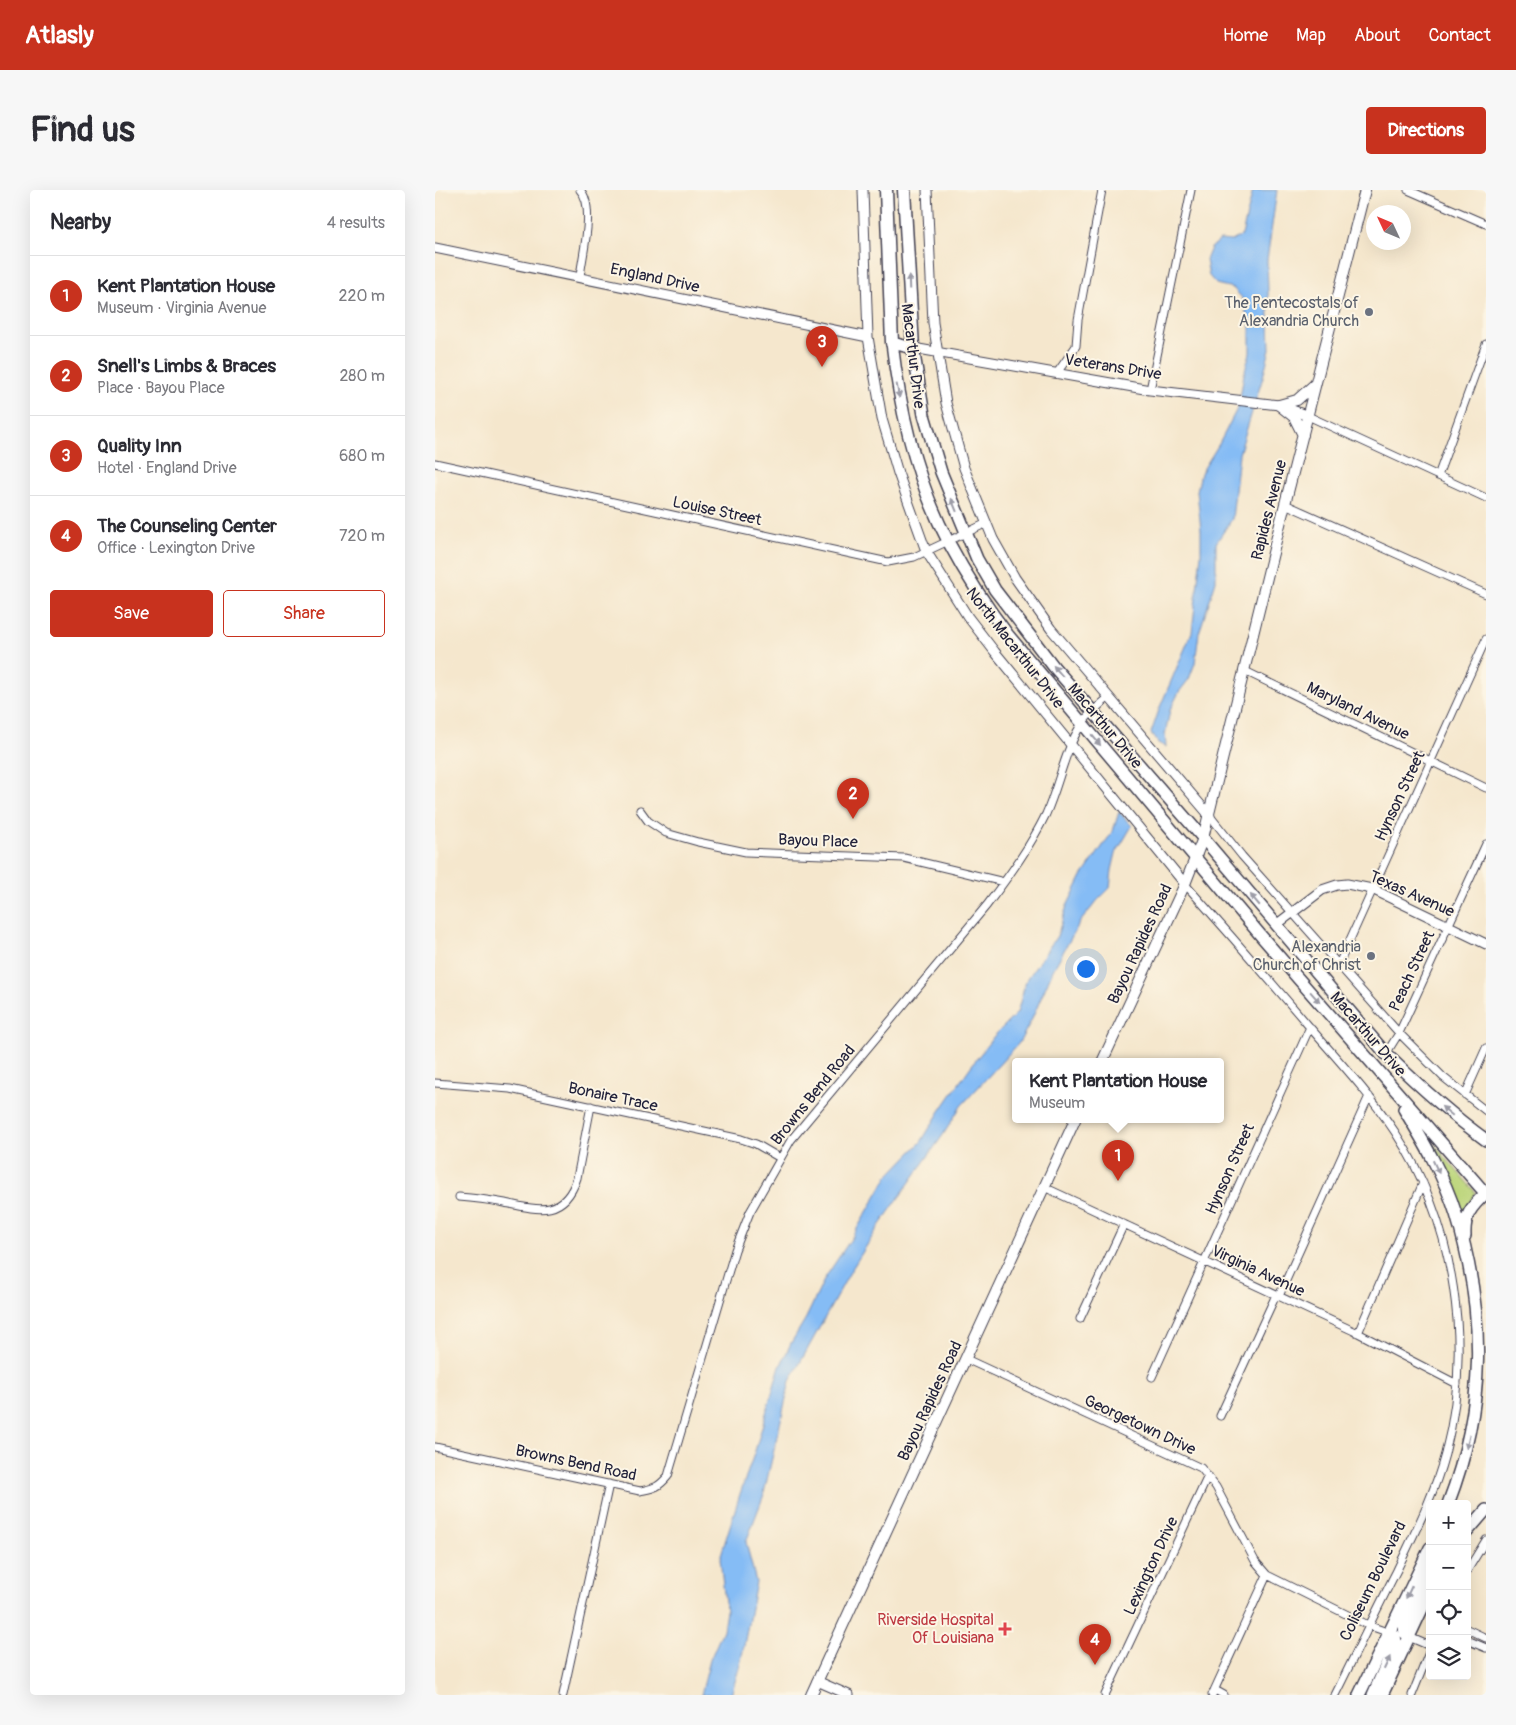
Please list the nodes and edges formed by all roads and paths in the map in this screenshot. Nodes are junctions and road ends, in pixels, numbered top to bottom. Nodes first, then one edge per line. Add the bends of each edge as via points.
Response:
1 (580, 190) edge
2 (863, 190) edge
3 (886, 190) edge
4 (904, 190) edge
5 (927, 190) edge
6 (1102, 190) edge
7 (1191, 190) edge
8 (1365, 190) edge
9 (1408, 190) edge
10 (1486, 224) edge
11 (435, 248) edge
12 (580, 277) junction
13 (869, 337) junction
14 (892, 342) junction
15 (1486, 344) edge
16 (913, 348) junction
17 (937, 352) junction
18 (1057, 373) junction
19 (1316, 384) junction
20 (1150, 390) junction
21 (1276, 404) junction
22 (1308, 416) junction
23 (1303, 435) junction
24 (435, 463) edge
25 (1437, 476) junction
26 (1486, 498) edge
27 (1285, 504) junction
28 (987, 523) junction
29 (965, 533) junction
30 (947, 540) junction
31 (926, 551) junction
32 (1486, 594) edge
33 (1486, 639) edge
34 (1245, 671) junction
35 (1109, 697) junction
36 (1093, 711) junction
37 (1082, 723) junction
38 (1071, 743) junction
39 (1431, 762) junction
40 (1486, 788) edge
41 (640, 810) dead end
42 (1210, 816) junction
43 (1203, 838) junction
44 (1486, 844) edge
45 (1196, 857) junction
46 (1004, 882) junction
47 (1185, 884) junction
48 (1372, 889) junction
49 (1293, 913) junction
50 (1276, 926) junction
51 (1448, 926) junction
52 (1262, 937) junction
53 (1486, 944) edge
54 (1339, 964) junction
55 (1310, 1027) junction
56 (1399, 1033) junction
57 (1486, 1048) edge
58 (1363, 1053) junction
59 (1386, 1054) junction
60 (1104, 1058) edge
61 (435, 1083) edge
62 (1465, 1095) junction
63 (1369, 1096) junction
64 (591, 1106) junction
65 (1486, 1111) edge
66 (1074, 1123) edge
67 (1486, 1140) edge
68 (780, 1158) junction
69 (1423, 1183) junction
70 (1044, 1187) junction
71 (1486, 1194) edge
72 (459, 1197) dead end
73 (1124, 1224) junction
74 (1466, 1255) junction
75 (1204, 1261) junction
76 (1277, 1296) junction
77 (1080, 1319) dead end
78 (1359, 1333) junction
79 (966, 1359) junction
80 (1152, 1377) dead end
81 (1457, 1388) junction
82 (1220, 1416) dead end
83 (435, 1447) edge
84 (1208, 1476) junction
85 (609, 1484) junction
86 (1450, 1500) edge
87 (1486, 1510) edge
88 (1471, 1527) edge
89 (1486, 1540) edge
90 (1483, 1549) edge
91 (1426, 1556) edge
92 (1471, 1566) edge
93 (1267, 1575) junction
94 (1426, 1577) edge
95 (1426, 1601) edge
96 (1370, 1626) junction
97 (1471, 1631) edge
98 (1390, 1633) junction
99 (1409, 1637) junction
100 (1486, 1638) edge
101 (1471, 1642) edge
102 (1426, 1644) edge
103 (1486, 1648) edge
104 (1426, 1660) edge
105 (817, 1681) junction
106 (1213, 1693) edge
107 (563, 1695) edge
108 (811, 1695) edge
109 (849, 1695) edge
110 (1105, 1695) edge
111 (1224, 1695) edge
112 (1335, 1695) edge
113 (1359, 1695) edge
114 (1373, 1695) edge
115 (1382, 1695) edge
116 (1412, 1695) edge

1 - 12 street via 587,200 588,214
2 - 13 street, North Macarthur Drive
3 - 14 highway, Macarthur Drive
16 -> 4 highway, Macarthur Drive
5 - 17 street
6 - 18 street via 1076,346
7 - 20 street
8 - 19 main road, Rapides Avenue
9 - 10 street
11 - 12 street, England Drive
12 - 13 street, England Drive
13 - 31 street, North Macarthur Drive via 882,419
14 - 16 highway
14 -> 30 highway, Macarthur Drive via 898,390 909,437 923,483
15 - 25 street
16 - 17 street, Veterans Drive
29 -> 16 highway, Macarthur Drive via 932,445
17 - 18 street, Veterans Drive
17 - 28 street via 952,428 967,476
18 - 20 street, Veterans Drive
19 - 21 main road via 1297,400
19 - 22 main road, Rapides Avenue
20 - 21 street, Veterans Drive
21 - 22 street, Veterans Drive
21 - 23 main road via 1294,417
22 - 23 main road, Rapides Avenue
22 - 25 street
23 - 27 main road, Rapides Avenue
24 - 31 street, Louise Street via 888,562 905,560
25 - 26 street
27 - 32 street
27 - 34 main road, Rapides Avenue
28 - 29 street, Louise Street
28 - 35 street via 1005,562 1028,598
29 - 30 street, Louise Street
36 -> 29 highway, Macarthur Drive via 1054,667 995,590
30 - 31 street, Louise Street
30 - 37 highway, Macarthur Drive via 983,601 1008,635
31 - 38 street, North Macarthur Drive via 968,617
33 - 39 street, Hynson Street
34 - 39 street, Maryland Avenue
34 - 42 main road, Rapides Avenue
35 - 36 street, Browns Bend Road
35 - 42 street
36 - 37 street, Browns Bend Road
36 - 43 highway, Macarthur Drive
37 - 38 street, Browns Bend Road
37 -> 45 highway, Macarthur Drive
38 - 46 street, Browns Bend Road via 1035,836
38 - 47 street, North Macarthur Drive
39 - 40 street, Maryland Avenue
39 - 48 street, Hynson Street
41 - 46 street, Bayou Place via 666,833 746,852 904,858
42 - 43 main road, Rapides Avenue
42 - 49 street, Macarthur Drive
43 - 45 main road, Bayou Rapides Road
50 -> 43 highway, Macarthur Drive
44 - 51 street, Peach Street
45 - 47 main road, Bayou Rapides Road
45 - 52 highway, Macarthur Drive
46 - 68 street, Browns Bend Road via 791,1140
47 - 55 street
47 - 60 main road, Bayou Rapides Road
48 - 49 street, Texas Avenue via 1347,884 1330,887
48 - 51 street, Texas Avenue
48 - 54 street, Hynson Street
49 - 50 street, Texas Avenue
49 - 54 street, Macarthur Drive
50 - 52 highway
50 - 59 highway, Macarthur Drive
51 - 53 street, Texas Avenue
51 - 56 street, Peach Street
52 -> 58 highway, Macarthur Drive
54 - 56 street, Macarthur Drive
55 - 63 street
55 - 75 street, Hynson Street
56 - 59 street, Peach Street
56 - 62 street, Macarthur Drive
57 - 62 street
58 - 71 highway, Macarthur Drive
58 -> 74 highway via 1426,1146 1455,1213
67 -> 59 highway, Macarthur Drive via 1455,1117
61 - 64 street, Bonaire Trace via 510,1089
62 - 65 street, Macarthur Drive
63 - 69 street via 1405,1148
63 - 76 street
64 - 68 street, Bonaire Trace via 741,1139
64 - 72 street via 577,1178 565,1200 546,1210
66 - 70 main road, Bayou Rapides Road
68 - 85 street, Browns Bend Road via 750,1212 735,1250 668,1476 657,1487 640,1491
69 - 78 street
69 - 81 street via 1451,1276 1459,1337
70 - 73 street, Virginia Avenue
70 - 79 main road, Bayou Rapides Road
71 - 74 highway via 1467,1215
73 - 75 street, Virginia Avenue
73 - 77 street
74 -> 86 highway via 1476,1316 1477,1384 1468,1443
75 - 76 street, Virginia Avenue
75 - 80 street, Hynson Street
76 - 78 street, Virginia Avenue
76 - 82 street
78 - 81 street, Virginia Avenue
79 - 84 street, Georgetown Drive via 1201,1468
79 - 105 main road, Bayou Rapides Road
81 - 96 street, Coliseum Boulevard via 1445,1456 1428,1505
83 - 85 street, Browns Bend Road
84 - 93 street, Georgetown Drive via 1255,1561
84 - 110 street, Lexington Drive
85 - 107 street
87 - 88 highway
89 - 90 street
90 - 92 street
91 -> 98 highway
93 - 96 street, Georgetown Drive
93 - 106 street
94 - 99 highway via 1405,1627
95 - 99 highway
96 - 98 street, Georgetown Drive
96 - 112 street, Coliseum Boulevard
97 - 100 street
98 - 113 highway
114 -> 98 highway via 1396,1642
99 - 102 street
99 - 115 highway
101 - 103 street
104 - 116 street
105 - 108 main road, Bayou Rapides Road
105 - 109 street
106 - 111 street

